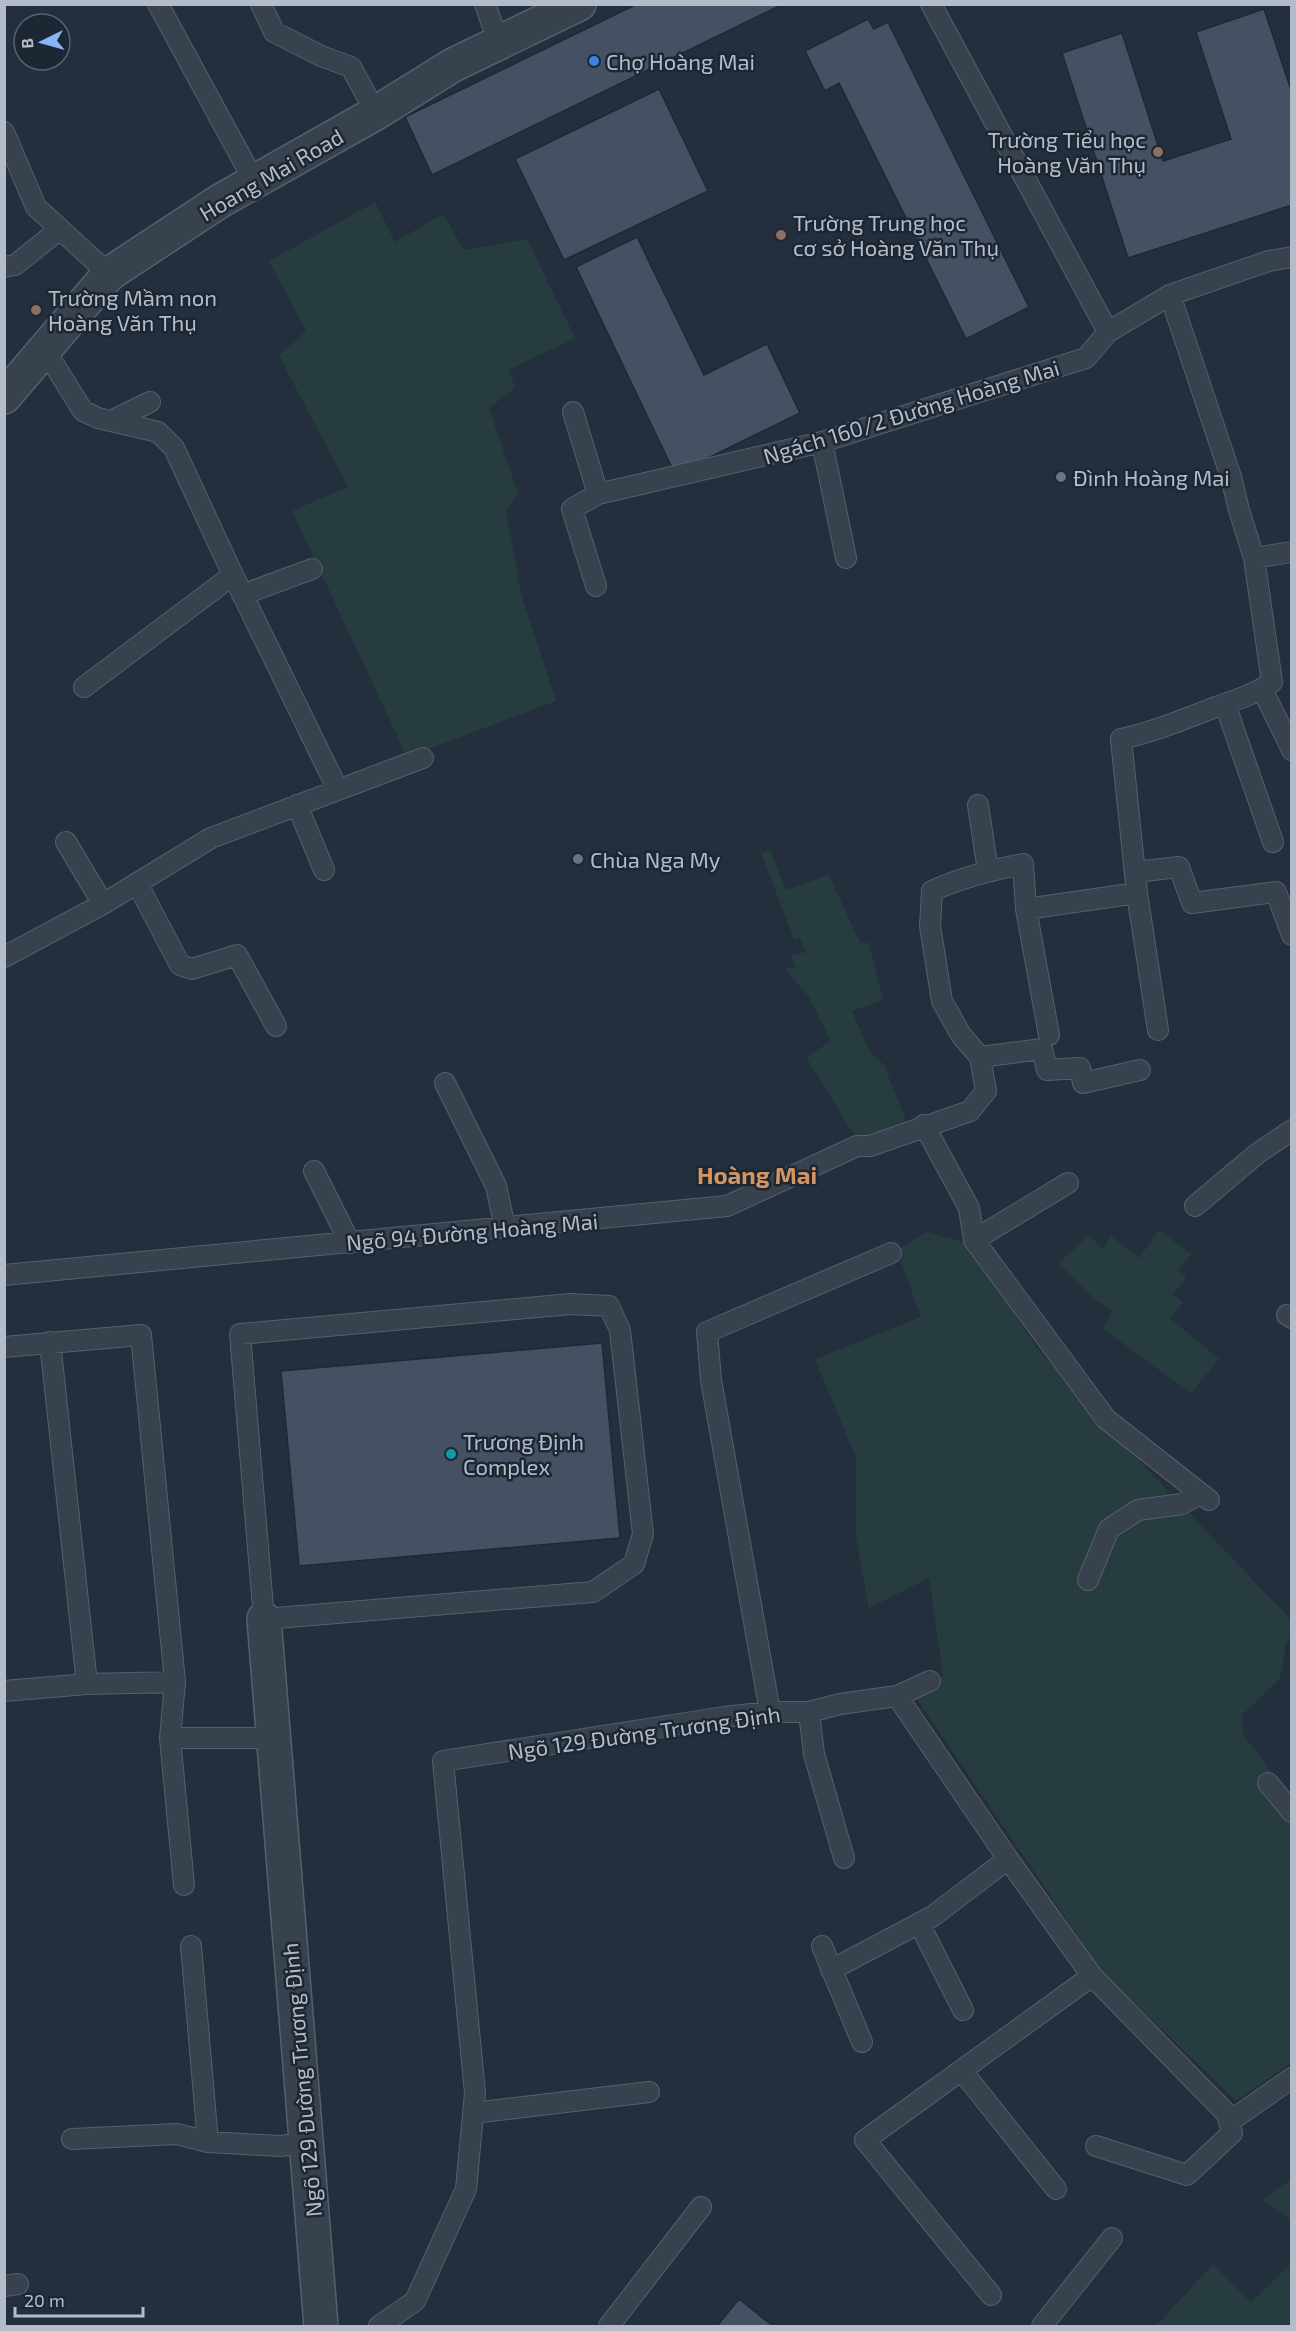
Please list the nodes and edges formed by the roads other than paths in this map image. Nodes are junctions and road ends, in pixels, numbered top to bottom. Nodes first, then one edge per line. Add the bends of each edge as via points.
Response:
1 (158, 4) edge
2 (261, 4) edge
3 (485, 4) edge
4 (579, 4) edge
5 (932, 5) edge
6 (499, 44) junction
7 (376, 113) junction
8 (4, 132) edge
9 (254, 181) junction
10 (60, 229) junction
11 (1292, 257) edge
12 (4, 267) edge
13 (110, 274) junction
14 (1170, 295) junction
15 (1108, 332) junction
16 (45, 350) junction
17 (4, 397) edge
18 (150, 402) dead end
19 (573, 412) dead end
20 (111, 421) junction
21 (822, 442) junction
22 (598, 494) junction
23 (1292, 552) edge
24 (846, 558) dead end
25 (1254, 558) junction
26 (312, 569) dead end
27 (233, 575) junction
28 (596, 585) dead end
29 (242, 595) junction
30 (84, 687) dead end
31 (1262, 689) junction
32 (1225, 704) junction
33 (1292, 750) edge
34 (423, 758) dead end
35 (338, 790) junction
36 (297, 805) junction
37 (978, 805) dead end
38 (66, 842) dead end
39 (1273, 842) dead end
40 (324, 870) dead end
41 (988, 871) junction
42 (1135, 872) junction
43 (137, 883) junction
44 (1137, 893) junction
45 (103, 904) junction
46 (1026, 909) junction
47 (1292, 935) edge
48 (4, 957) edge
49 (276, 1026) dead end
50 (1158, 1030) dead end
51 (1049, 1035) dead end
52 (980, 1057) junction
53 (1140, 1070) dead end
54 (445, 1083) dead end
55 (924, 1125) junction
56 (1292, 1130) edge
57 (314, 1171) dead end
58 (1068, 1183) dead end
59 (1195, 1206) dead end
60 (505, 1228) junction
61 (974, 1240) junction
62 (350, 1242) junction
63 (891, 1253) dead end
64 (4, 1275) edge
65 (50, 1342) junction
66 (4, 1347) edge
67 (1088, 1580) dead end
68 (264, 1619) junction
69 (930, 1681) dead end
70 (175, 1682) junction
71 (87, 1684) junction
72 (4, 1690) edge
73 (897, 1696) junction
74 (771, 1712) junction
75 (809, 1712) junction
76 (170, 1738) junction
77 (274, 1738) junction
78 (1268, 1783) dead end
79 (1292, 1812) edge
80 (844, 1858) dead end
81 (1008, 1859) junction
82 (184, 1885) dead end
83 (919, 1923) junction
84 (191, 1946) dead end
85 (822, 1946) dead end
86 (831, 1970) junction
87 (1092, 1976) junction
88 (963, 2010) dead end
89 (862, 2042) dead end
90 (962, 2071) junction
91 (1292, 2078) edge
92 (649, 2092) dead end
93 (473, 2113) junction
94 (1229, 2122) junction
95 (72, 2139) dead end
96 (208, 2142) junction
97 (306, 2144) junction
98 (1096, 2146) dead end
99 (1056, 2189) dead end
100 (701, 2207) dead end
101 (1112, 2238) dead end
102 (991, 2295) dead end
103 (321, 2326) edge
104 (379, 2326) edge
105 (609, 2326) edge
106 (1042, 2326) edge

1 - 9 lane
2 - 7 lane via 273,32 351,67
3 - 6 lane
4 - 6 street, Hoang Mai Road
5 - 15 lane
6 - 7 street, Hoang Mai Road via 453,65
7 - 9 street, Hoang Mai Road
8 - 10 lane via 36,207
9 - 13 street, Hoang Mai Road
10 - 12 lane via 15,265
10 - 13 lane
11 - 14 lane, Ngách 160/2 Đường Hoàng Mai via 1269,261
13 - 16 street, Hoang Mai Road
14 - 15 lane, Ngách 160/2 Đường Hoàng Mai
14 - 25 lane
15 - 21 lane, Ngách 160/2 Đường Hoàng Mai via 1086,358
16 - 17 street, Hoang Mai Road
16 - 20 lane via 83,411
18 - 20 lane
19 - 22 lane
20 - 27 lane via 158,432 174,448
21 - 22 lane, Ngách 160/2 Đường Hoàng Mai
21 - 24 lane
22 - 28 lane, Ngách 160/2 Đường Hoàng Mai via 572,508
23 - 25 lane
25 - 31 lane via 1272,682
26 - 29 lane
27 - 29 lane
27 - 30 lane
29 - 35 lane
31 - 32 lane
31 - 33 lane
32 - 39 lane
32 - 42 lane via 1121,739
34 - 35 lane
35 - 36 lane
36 - 40 lane
36 - 43 lane via 211,838
37 - 41 lane
38 - 45 lane
41 - 46 lane via 1023,864
41 - 52 lane via 932,891 930,926 942,1001 961,1035
42 - 44 lane
42 - 47 lane via 1179,867 1192,903 1276,892
43 - 45 lane
43 - 49 lane via 180,964 192,969 237,955
44 - 46 lane
44 - 50 lane
45 - 48 lane
46 - 51 lane
52 - 53 lane via 1042,1049 1047,1070 1080,1068 1083,1083
52 - 55 lane, Ngõ 94 Đường Hoàng Mai via 986,1091 970,1111
54 - 60 lane via 496,1186
55 - 60 lane, Ngõ 94 Đường Hoàng Mai via 870,1146 857,1146 727,1206
55 - 61 lane via 969,1208
56 - 59 lane
57 - 62 lane
58 - 61 lane
60 - 62 lane, Ngõ 94 Đường Hoàng Mai
61 - 67 lane via 1106,1419 1204,1497 1138,1510 1110,1529
62 - 64 lane, Ngõ 94 Đường Hoàng Mai
63 - 74 lane via 707,1332 711,1380
65 - 66 lane
65 - 70 lane via 141,1335
65 - 71 lane
68 - 68 lane via 593,1592 634,1564 643,1534 620,1330 609,1306 572,1304 240,1334
68 - 77 street, Ngõ 129 Đường Trương Định
69 - 73 lane, Ngõ 129 Đường Trương Định
70 - 71 lane
70 - 76 lane
71 - 72 lane
73 - 75 lane, Ngõ 129 Đường Trương Định
73 - 81 lane
74 - 75 lane, Ngõ 129 Đường Trương Định
74 - 93 lane, Ngõ 129 Đường Trương Định via 443,1761 475,2093
75 - 80 lane via 814,1754
76 - 77 lane
76 - 82 lane
77 - 97 street, Ngõ 129 Đường Trương Định
78 - 79 lane
81 - 83 lane
81 - 87 lane
83 - 86 lane
83 - 88 lane
84 - 96 lane
85 - 86 lane
86 - 89 lane
87 - 90 lane
87 - 94 lane via 1227,2114
90 - 99 lane
90 - 102 lane via 865,2140
91 - 94 lane
92 - 93 lane
93 - 104 lane, Ngõ 129 Đường Trương Định via 466,2189 415,2301
94 - 98 lane via 1232,2133 1186,2175
95 - 96 lane via 177,2134
96 - 97 lane
97 - 103 street, Ngõ 129 Đường Trương Định
100 - 105 lane
101 - 106 lane

